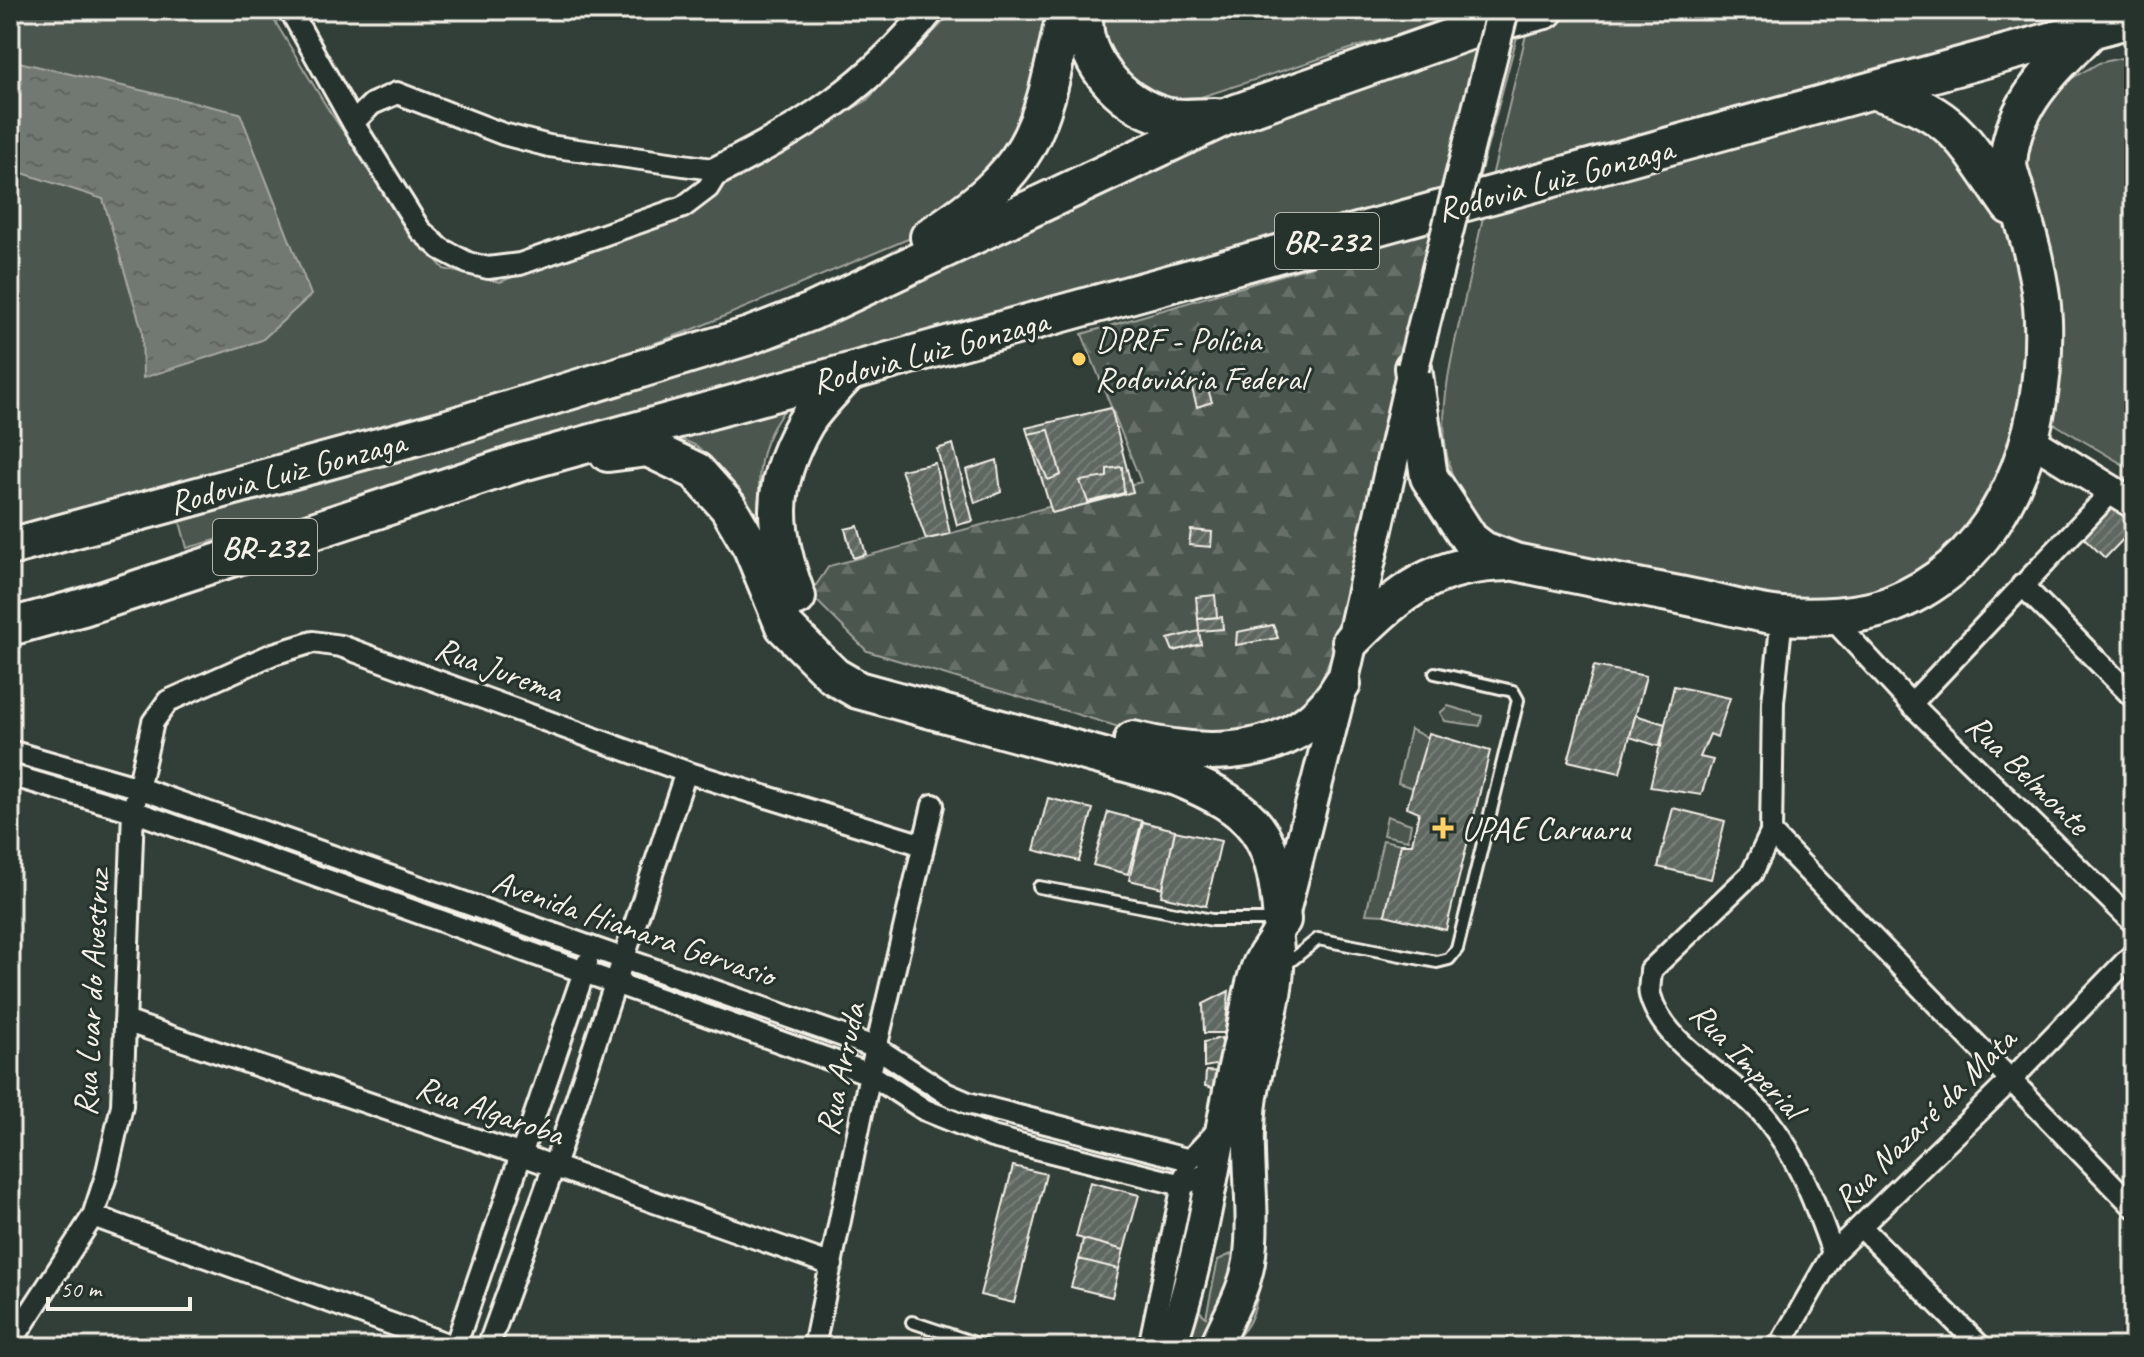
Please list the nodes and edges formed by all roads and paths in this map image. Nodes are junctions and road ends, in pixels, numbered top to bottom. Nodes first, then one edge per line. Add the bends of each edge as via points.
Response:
1 (290, 10) edge
2 (930, 10) edge
3 (1066, 10) edge
4 (1085, 10) edge
5 (1503, 10) edge
6 (1545, 10) edge
7 (2134, 18) edge
8 (2093, 28) junction
9 (1874, 91) junction
10 (1225, 117) junction
11 (353, 123) junction
12 (719, 170) junction
13 (2025, 227) junction
14 (811, 312) junction
15 (1413, 368) junction
16 (848, 373) junction
17 (2032, 441) junction
18 (519, 463) junction
19 (2124, 497) edge
20 (10, 547) edge
21 (1515, 562) junction
22 (2022, 585) junction
23 (1828, 614) junction
24 (1782, 616) junction
25 (10, 627) edge
26 (1351, 641) junction
27 (1435, 673) dead end
28 (1342, 684) junction
29 (2134, 698) edge
30 (1911, 704) junction
31 (10, 751) edge
32 (686, 772) junction
33 (10, 775) edge
34 (136, 787) junction
35 (933, 805) dead end
36 (133, 811) junction
37 (1771, 833) junction
38 (923, 845) junction
39 (1039, 887) dead end
40 (2134, 923) edge
41 (1280, 943) junction
42 (592, 947) junction
43 (2134, 953) edge
44 (625, 957) junction
45 (583, 973) junction
46 (615, 985) junction
47 (125, 1021) junction
48 (877, 1048) junction
49 (870, 1074) junction
50 (2012, 1079) junction
51 (519, 1154) junction
52 (1202, 1165) junction
53 (554, 1166) junction
54 (1182, 1185) junction
55 (2134, 1207) edge
56 (93, 1216) junction
57 (1861, 1227) junction
58 (1204, 1232) junction
59 (1250, 1236) junction
60 (1833, 1253) junction
61 (832, 1265) junction
62 (1190, 1291) junction
63 (1230, 1313) junction
64 (912, 1322) dead end
65 (10, 1344) edge
66 (455, 1347) edge
67 (488, 1347) edge
68 (814, 1347) edge
69 (987, 1347) edge
70 (1149, 1347) edge
71 (1170, 1347) edge
72 (1215, 1347) edge
73 (1779, 1347) edge
74 (1981, 1347) edge

1 - 11 street
2 - 12 street via 873,73 795,132
3 - 14 highway via 1044,110 1029,147 1002,182 957,219
4 - 10 highway via 1094,59 1108,80 1147,110 1168,117
5 - 15 main road, bridge
6 - 10 highway, Rodovia Luiz Gonzaga / BR-232 via 1489,24
7 - 8 highway, Rodovia Luiz Gonzaga / BR-232
8 - 9 highway, Rodovia Luiz Gonzaga / BR-232
8 - 13 highway via 2031,92 2012,132 2008,167
9 - 13 highway via 1914,101 1943,118
9 - 16 highway, Rodovia Luiz Gonzaga / BR-232
10 - 14 highway, Rodovia Luiz Gonzaga / BR-232
11 - 12 street via 372,104 397,93 549,146
11 - 12 street via 420,230 451,256 488,268 520,264 683,207 708,188
13 - 17 highway via 2043,317 2043,387
14 - 20 highway, Rodovia Luiz Gonzaga / BR-232 via 448,428
15 - 21 highway via 1429,477 1470,540
15 - 26 main road
16 - 18 highway, Rodovia Luiz Gonzaga / BR-232
16 - 28 highway via 804,424 776,493 781,553 808,627 844,656 925,688 1176,751 1227,753 1271,742 1331,703
17 - 19 street
17 - 23 highway via 2019,478 1959,560 1924,588 1888,606
18 - 25 highway, Rodovia Luiz Gonzaga / BR-232
18 - 41 highway via 648,448 696,471 728,507 752,548 784,626 834,676 858,690 1177,777 1216,794 1247,814 1261,833 1278,879
19 - 22 street
21 - 24 highway
21 - 26 highway via 1477,563 1411,586
22 - 29 street
22 - 30 street
23 - 24 highway
23 - 30 street, Rua Belmonte
24 - 37 street, Rua Imperial via 1773,702
26 - 28 main road
27 - 41 lane via 1513,691 1518,700 1457,949 1449,959 1437,962 1318,939
28 - 41 main road
30 - 40 street, Rua Belmonte
31 - 34 street, Avenida Hianara Gervasio
32 - 34 street, Rua Jurema via 341,646 313,642 168,701 153,722
32 - 38 street, Rua Jurema
32 - 44 street
33 - 36 street, Avenida Hianara Gervasio
34 - 36 street, Rua Jurema
34 - 42 street, Avenida Hianara Gervasio
35 - 38 street, Rua Arruda
36 - 45 street, Avenida Hianara Gervasio
36 - 47 street, Rua Luar do Avestruz
37 - 50 street
37 - 60 street, Rua Imperial via 1752,873 1651,970 1649,994 1664,1021 1696,1056 1767,1118 1809,1183
38 - 48 street, Rua Arruda
39 - 41 lane via 1212,920
41 - 52 main road via 1257,966 1219,1129
41 - 59 main road via 1246,1145
42 - 44 street, Avenida Hianara Gervasio
42 - 45 street
43 - 50 street, Rua Nazaré da Mata
44 - 46 street
44 - 48 street, Avenida Hianara Gervasio
45 - 46 street, Avenida Hianara Gervasio
45 - 51 street
46 - 49 street, Avenida Hianara Gervasio
46 - 53 street
47 - 51 street, Rua Algaroba
47 - 56 street, Rua Luar do Avestruz via 122,1105
48 - 49 street, Rua Arruda
48 - 52 street, Avenida Hianara Gervasio via 968,1103
49 - 54 street, Avenida Hianara Gervasio via 925,1110 992,1137
49 - 61 street, Rua Arruda
50 - 55 street
50 - 57 street, Rua Nazaré da Mata
51 - 53 street, Rua Algaroba
51 - 66 street
52 - 54 street
52 - 58 main road
53 - 61 street, Rua Algaroba
53 - 67 street
54 - 70 street
56 - 65 street, Rua Luar do Avestruz
56 - 66 street
57 - 60 street, Rua Nazaré da Mata
57 - 74 street
58 - 59 main road via 1227,1221 1239,1224
58 - 62 main road
59 - 63 main road via 1247,1272
60 - 73 street, Rua Nazaré da Mata
61 - 68 street, Rua Arruda
62 - 63 main road via 1205,1317
62 - 71 main road
63 - 72 main road
64 - 69 lane

